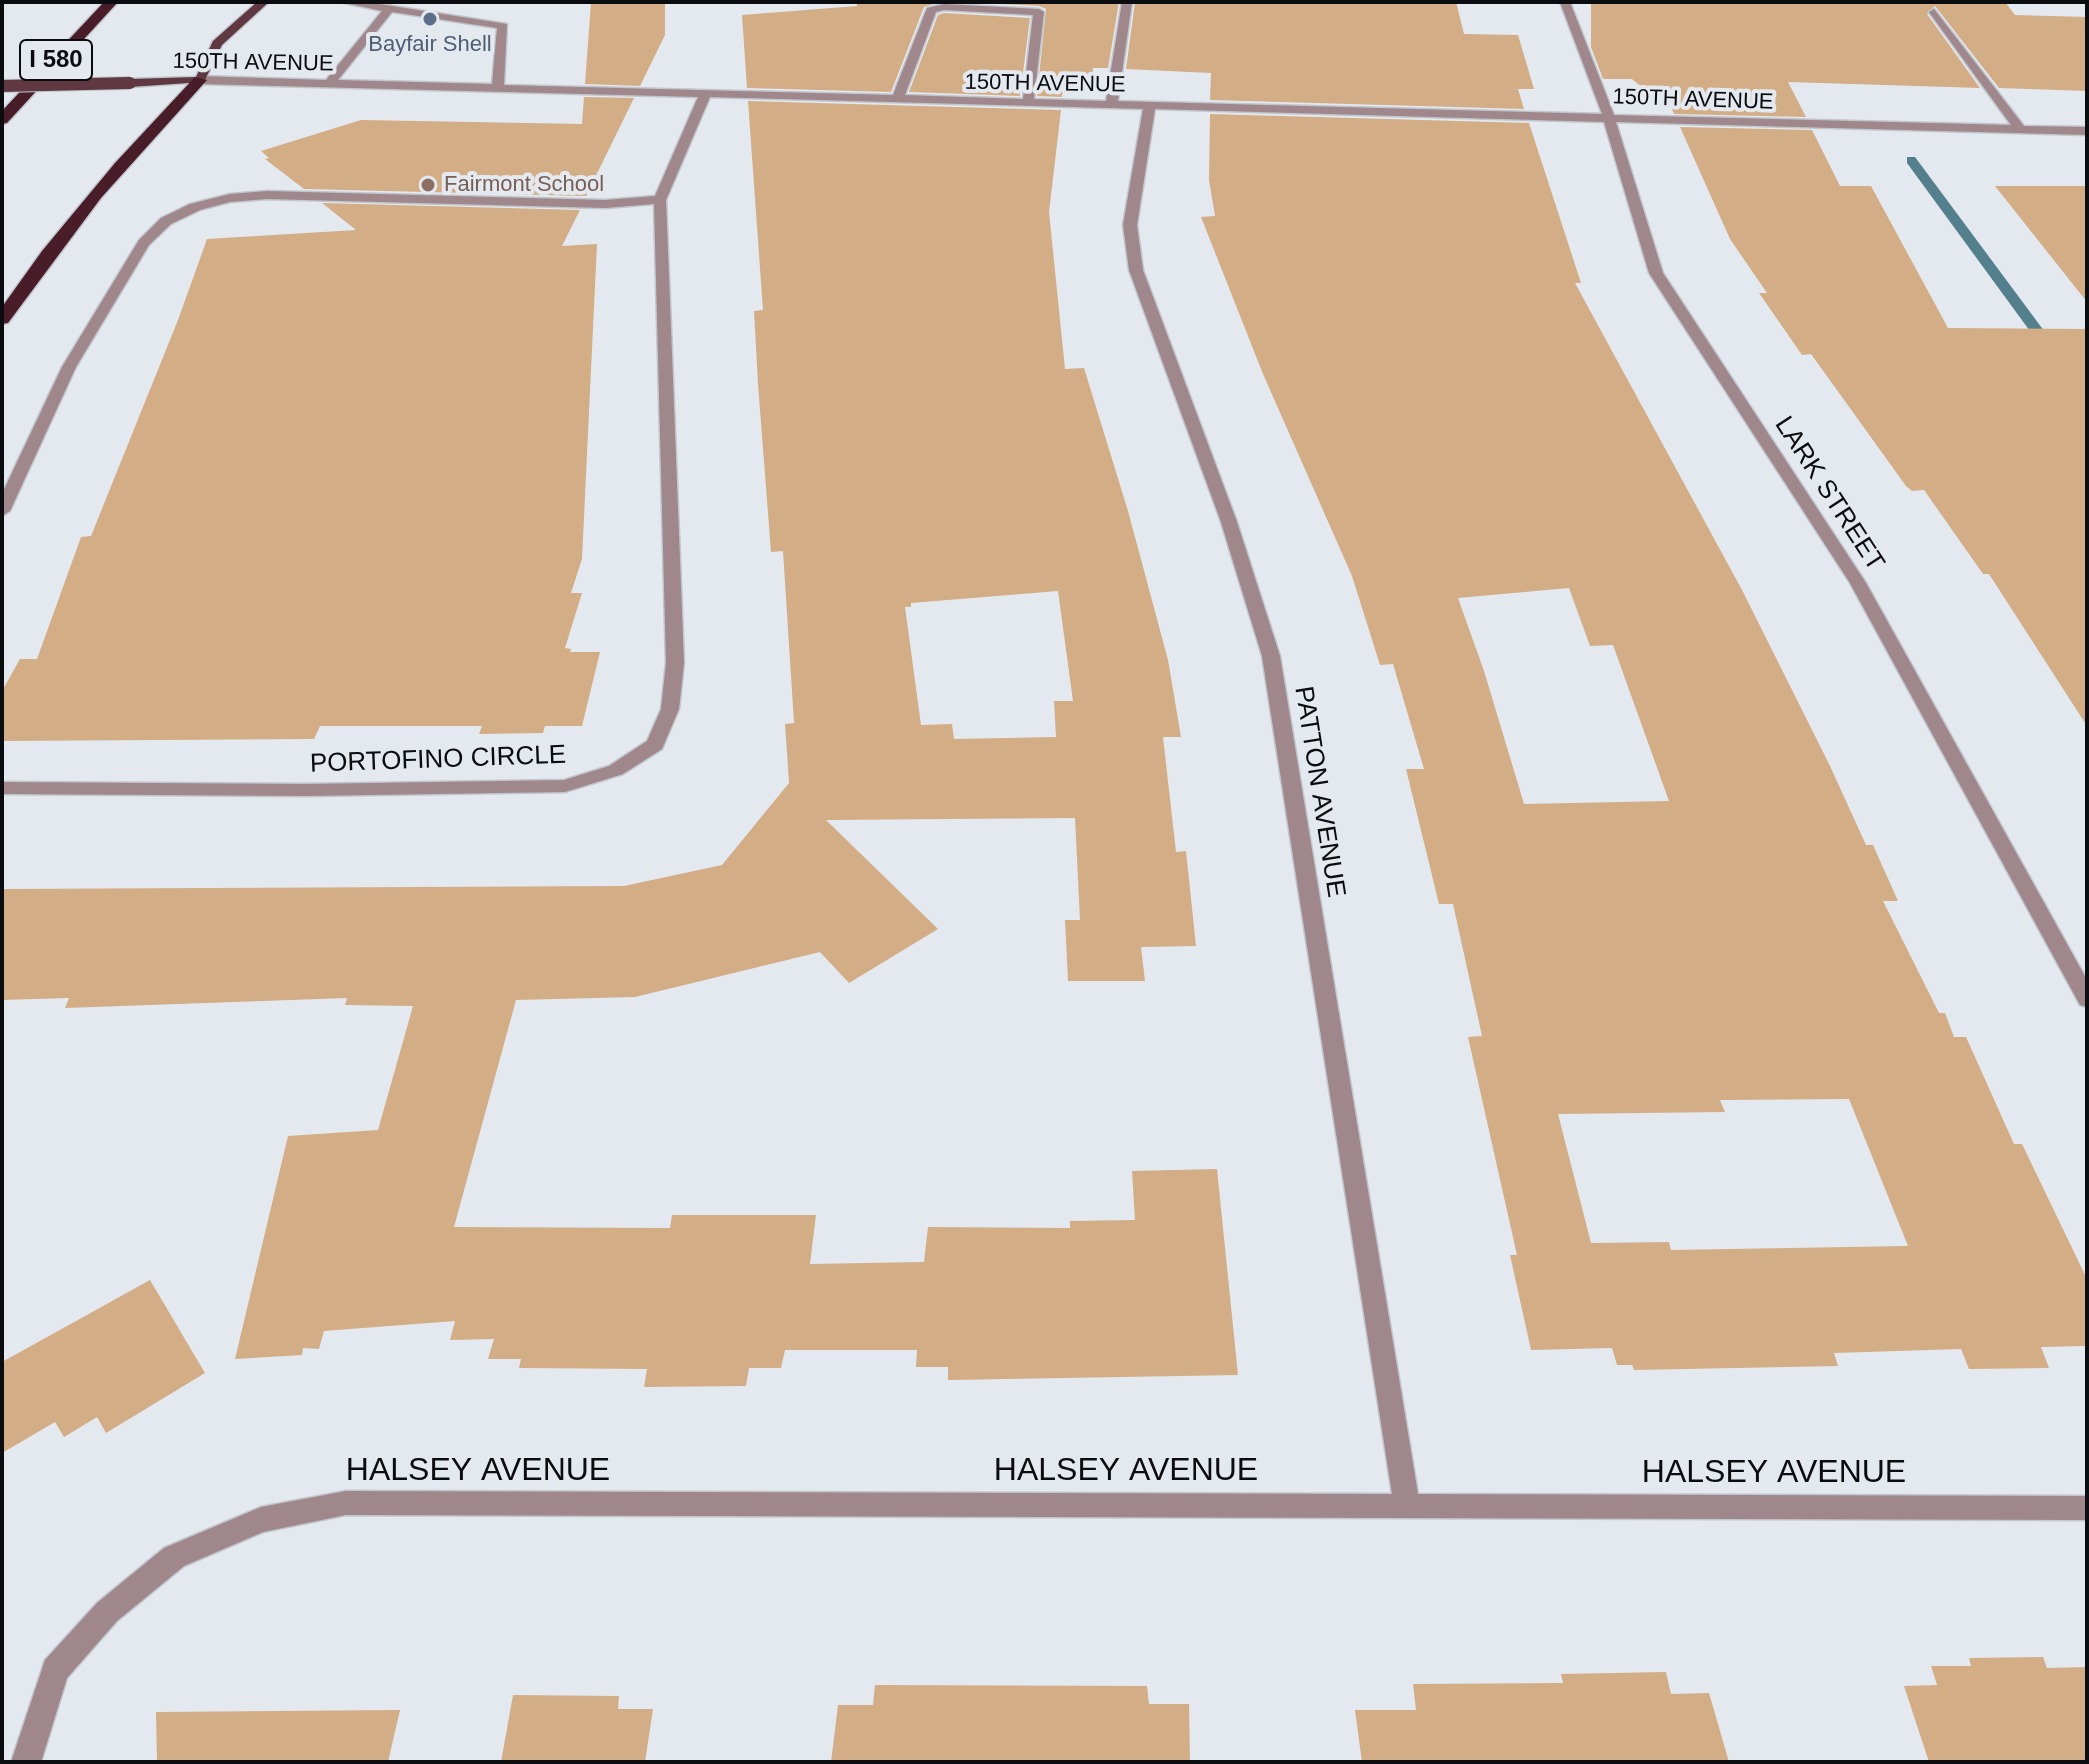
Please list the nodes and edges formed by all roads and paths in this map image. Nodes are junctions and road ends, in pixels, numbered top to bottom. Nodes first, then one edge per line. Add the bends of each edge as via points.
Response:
1 (111, 2) edge
2 (264, 2) edge
3 (345, 2) edge
4 (1127, 2) edge
5 (1565, 2) edge
6 (389, 9) junction
7 (1934, 12) dead end
8 (200, 80) junction
9 (329, 84) junction
10 (2, 86) edge
11 (498, 89) junction
12 (705, 95) junction
13 (897, 100) junction
14 (1028, 103) junction
15 (1111, 105) junction
16 (1150, 106) junction
17 (1609, 118) junction
18 (2, 120) edge
19 (2020, 129) junction
20 (2087, 131) edge
21 (660, 200) junction
22 (2, 319) edge
23 (2, 511) edge
24 (2, 788) edge
25 (2087, 999) edge
26 (1407, 1505) junction
27 (2087, 1508) edge
28 (26, 1762) edge

1 - 18 highway, I 580
2 - 8 main road via 217,43
3 - 6 street
4 - 15 street
5 - 17 street, LARK STREET
6 - 9 street
6 - 11 street via 503,26
7 - 19 street
8 - 9 street, 150TH AVENUE
8 - 10 main road, 150TH AVENUE, bridge
8 - 22 highway via 105,179
9 - 11 street, 150TH AVENUE
11 - 12 street, 150TH AVENUE
12 - 13 street, 150TH AVENUE
12 - 21 street, PORTOFINO CIRCLE
13 - 14 street, 150TH AVENUE
13 - 14 street via 931,10 944,7 1039,12
14 - 15 street, 150TH AVENUE
15 - 16 street, 150TH AVENUE
16 - 17 street, 150TH AVENUE
16 - 26 street, PATTON AVENUE via 1130,225 1136,270 1229,522 1271,656
17 - 19 street, 150TH AVENUE
17 - 25 street, LARK STREET via 1656,273 1858,583
19 - 20 street, 150TH AVENUE
21 - 23 street via 605,204 267,195 195,207 166,221 144,243 69,367
21 - 24 street, PORTOFINO CIRCLE via 675,663 670,709 655,745 616,770 565,786
26 - 27 street, HALSEY AVENUE
26 - 28 street, HALSEY AVENUE via 346,1503 261,1520 174,1557 107,1612 55,1670

